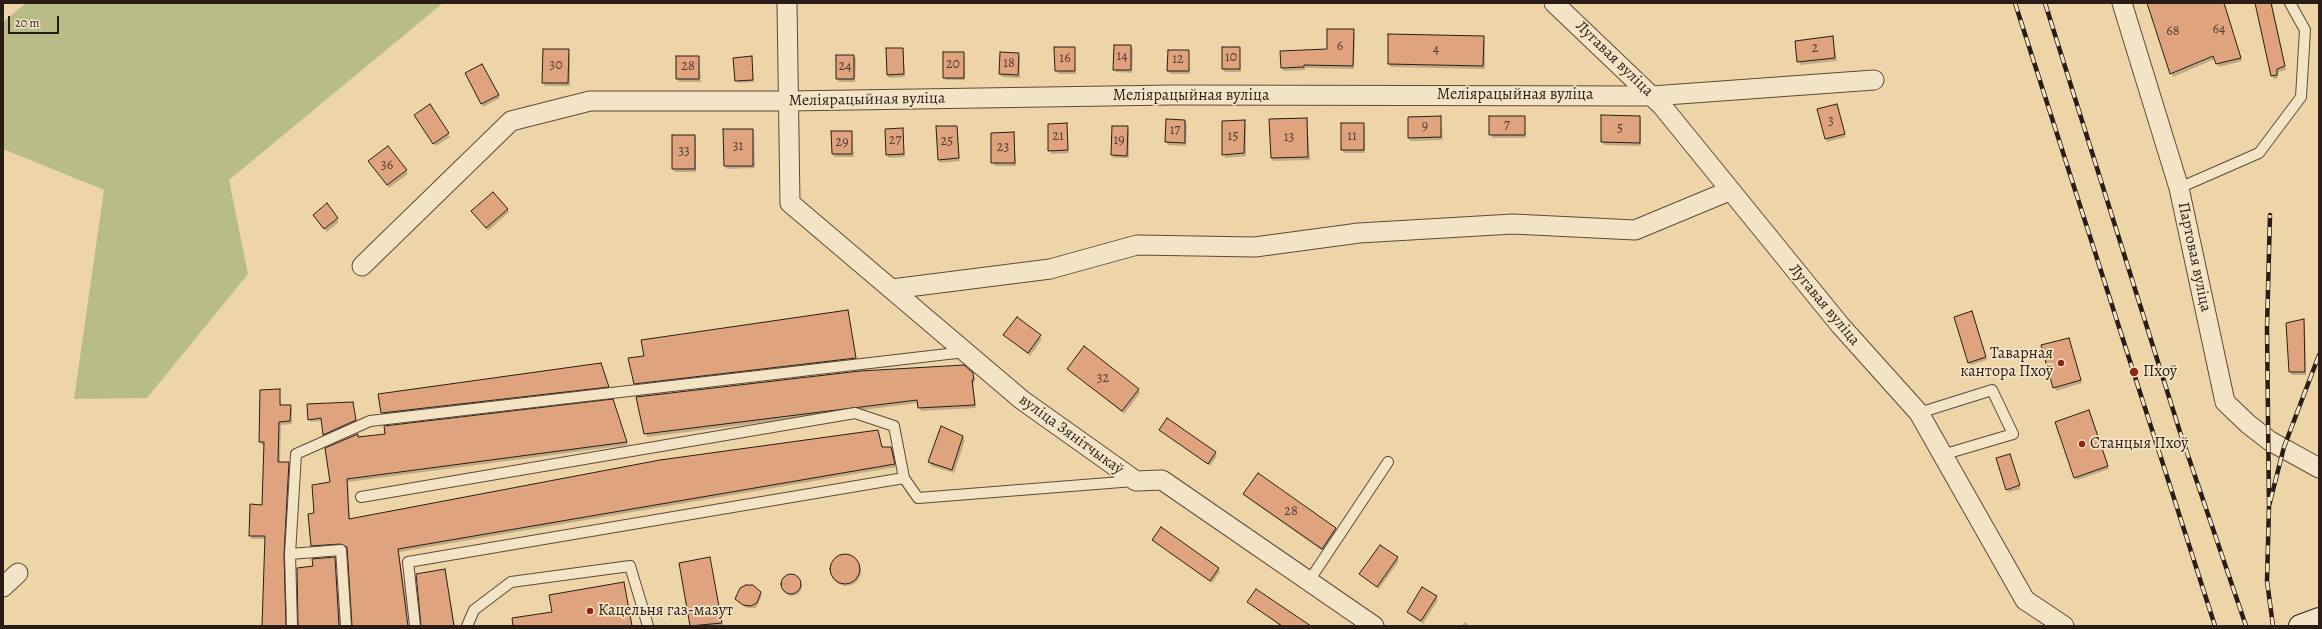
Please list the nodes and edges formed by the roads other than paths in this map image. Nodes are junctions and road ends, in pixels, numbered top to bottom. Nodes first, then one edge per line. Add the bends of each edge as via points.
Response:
1 (786, 3) edge
2 (1554, 3) edge
3 (2122, 3) edge
4 (2290, 3) edge
5 (1874, 80) dead end
6 (1652, 96) junction
7 (788, 101) junction
8 (2179, 188) junction
9 (1729, 191) junction
10 (362, 266) dead end
11 (892, 289) junction
12 (965, 352) junction
13 (1919, 413) junction
14 (1942, 455) junction
15 (1388, 462) dead end
16 (2319, 468) edge
17 (904, 478) junction
18 (1136, 481) junction
19 (361, 498) dead end
20 (290, 554) junction
21 (18, 573) dead end
22 (1309, 581) junction
23 (3, 587) edge
24 (2319, 619) edge
25 (292, 626) edge
26 (346, 626) edge
27 (415, 626) edge
28 (467, 626) edge
29 (648, 626) edge
30 (1374, 626) edge
31 (2064, 626) edge
32 (2300, 626) edge

1 - 7 street
2 - 6 street, Лугавая вуліца
3 - 8 street, Партовая вуліца
4 - 8 lane via 2306,30 2301,97 2259,154
5 - 6 street, Меліярацыйная вуліца
6 - 7 street, Меліярацыйная вуліца via 1172,95
6 - 9 street, Лугавая вуліца
7 - 10 street, Меліярацыйная вуліца via 590,101 511,121
7 - 11 street, вуліца Зянітчыкаў via 790,202
8 - 16 street, Партовая вуліца via 2225,402 2270,441
9 - 11 street via 1635,230 1513,224 1359,233 1255,247 1138,245 1050,268
9 - 13 street, Лугавая вуліца via 1840,325
11 - 12 street, вуліца Зянітчыкаў
12 - 18 street, вуліца Зянітчыкаў via 1022,400
12 - 20 lane via 370,422 296,454
13 - 14 street, Лугавая вуліца
13 - 14 lane via 1992,390 2013,434
14 - 31 street, Лугавая вуліца via 2025,600
15 - 22 lane
17 - 18 lane via 918,498
17 - 19 lane via 894,426 855,413
17 - 27 lane via 408,562
18 - 22 street, вуліца Зянітчыкаў via 1162,480
20 - 25 lane
20 - 26 lane via 341,550
21 - 23 street
22 - 30 street, вуліца Зянітчыкаў
24 - 32 street
28 - 29 lane via 474,610 511,582 630,566

